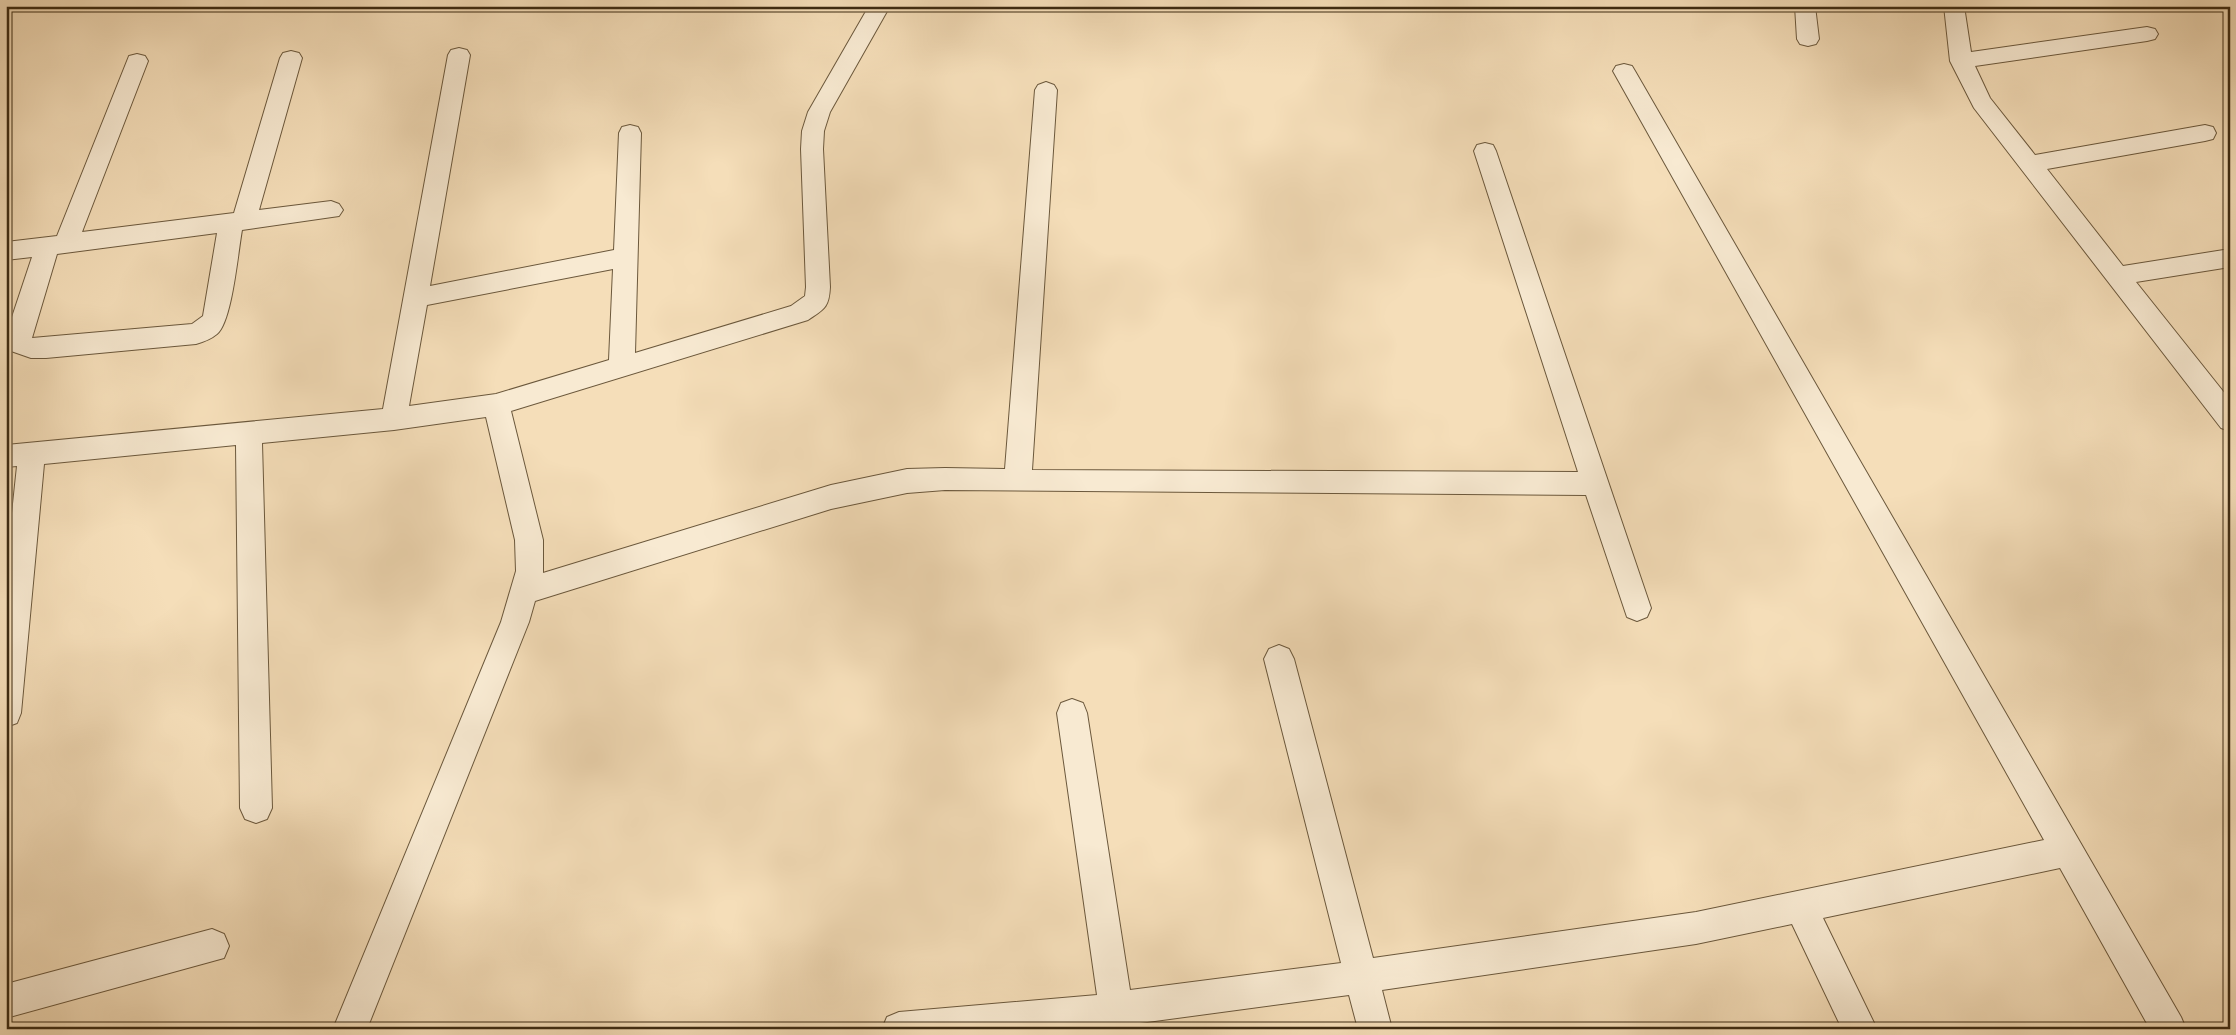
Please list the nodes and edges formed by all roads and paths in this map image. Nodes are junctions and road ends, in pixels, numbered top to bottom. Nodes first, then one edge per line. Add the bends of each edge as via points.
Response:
1 (880, 6) edge
2 (1805, 6) edge
3 (1954, 6) edge
4 (2147, 34) dead end
5 (1808, 39) dead end
6 (459, 55) dead end
7 (291, 58) dead end
8 (137, 61) dead end
9 (1961, 61) junction
10 (1624, 71) dead end
11 (1046, 90) dead end
12 (630, 133) dead end
13 (2206, 133) dead end
14 (1485, 151) dead end
15 (2030, 164) junction
16 (331, 210) dead end
17 (238, 221) junction
18 (56, 245) junction
19 (6, 251) edge
20 (626, 256) junction
21 (2230, 258) edge
22 (2118, 276) junction
23 (416, 298) junction
24 (622, 366) junction
25 (496, 405) junction
26 (394, 419) junction
27 (2230, 420) edge
28 (249, 434) junction
29 (19, 454) edge
30 (1018, 481) junction
31 (1595, 484) junction
32 (524, 592) junction
33 (1637, 608) dead end
34 (1279, 659) dead end
35 (6, 713) edge
36 (1072, 713) dead end
37 (256, 808) dead end
38 (2068, 851) junction
39 (1801, 907) junction
40 (212, 946) dead end
41 (1362, 977) junction
42 (6, 1001) edge
43 (1101, 1016) edge
44 (350, 1029) edge
45 (901, 1029) edge
46 (1375, 1029) edge
47 (1860, 1029) edge
48 (2168, 1029) edge

1 - 24 street via 819,112 813,131 816,301 799,312
2 - 5 street
3 - 9 street
4 - 9 street
6 - 23 street
7 - 17 street
8 - 18 street
9 - 15 street via 1970,85 1982,103
10 - 38 street
11 - 30 street
12 - 20 street
13 - 15 street
14 - 31 street
15 - 22 street
16 - 17 street
17 - 18 street
17 - 18 street via 215,319 209,327 196,334 46,348 20,344 19,335
18 - 19 street
20 - 23 street
20 - 24 street
21 - 22 street
22 - 27 street
23 - 26 street
24 - 25 street
25 - 26 street
25 - 32 street via 529,540 530,571
26 - 28 street
28 - 29 street
28 - 37 street
29 - 35 street
30 - 31 street
30 - 32 street via 945,479 907,482 831,497
31 - 33 street
32 - 44 street via 515,622
34 - 41 street
36 - 43 street
38 - 39 street
38 - 48 street
39 - 41 street via 1696,928
39 - 47 street
40 - 42 street
41 - 43 street
41 - 46 street
43 - 45 street

